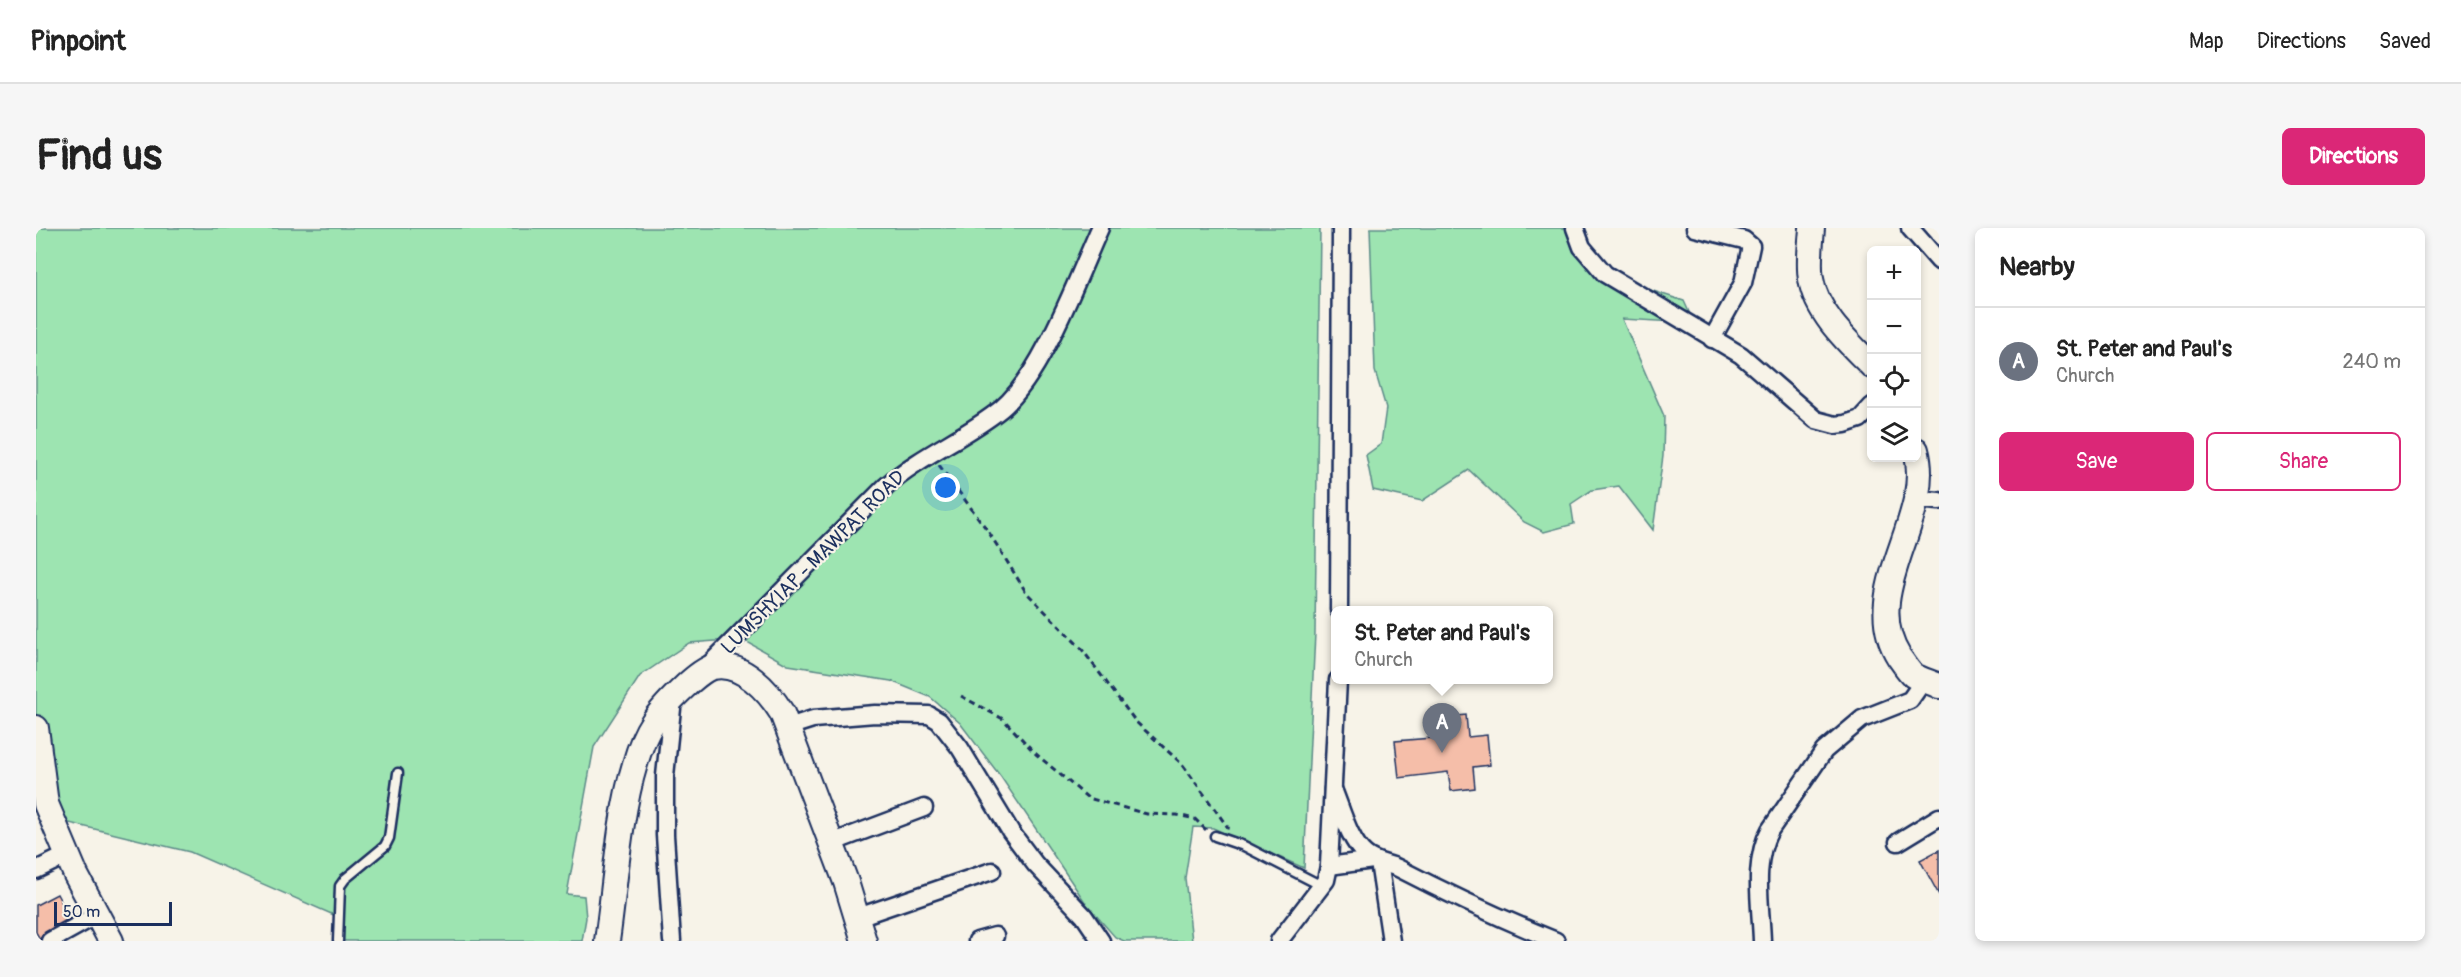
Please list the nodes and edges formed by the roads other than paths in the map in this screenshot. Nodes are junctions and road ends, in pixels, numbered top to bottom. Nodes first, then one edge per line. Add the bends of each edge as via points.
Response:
1 (1100, 228) edge
2 (1341, 228) edge
3 (1575, 228) edge
4 (1695, 228) edge
5 (1812, 228) edge
6 (1910, 228) edge
7 (1939, 261) edge
8 (1712, 339) junction
9 (1867, 363) edge
10 (1870, 408) edge
11 (1918, 462) edge
12 (1928, 500) edge
13 (1339, 606) edge
14 (699, 675) junction
15 (1932, 683) edge
16 (1338, 684) edge
17 (673, 699) junction
18 (788, 727) junction
19 (36, 728) edge
20 (398, 773) dead end
21 (1333, 789) junction
22 (924, 808) dead end
23 (1939, 817) edge
24 (1215, 836) road end
25 (1898, 842) dead end
26 (831, 843) junction
27 (67, 855) junction
28 (1376, 861) junction
29 (1329, 866) junction
30 (36, 870) edge
31 (992, 871) dead end
32 (1322, 886) junction
33 (97, 915) junction
34 (858, 918) junction
35 (995, 936) dead end
36 (50, 941) edge
37 (111, 941) edge
38 (338, 941) edge
39 (607, 941) edge
40 (672, 941) edge
41 (864, 941) edge
42 (977, 941) edge
43 (1101, 941) edge
44 (1279, 941) edge
45 (1391, 941) edge
46 (1556, 941) edge
47 (1762, 941) edge

1 - 14 street, LUMSHYIAP - MAWPAT ROAD via 1022,387 989,418 902,472 870,500
2 - 13 street
3 - 8 street via 1582,248 1605,274
4 - 8 street via 1744,240 1751,246 1743,283
5 - 9 street via 1810,279 1814,290 1827,315
6 - 7 street
8 - 10 street via 1741,355 1808,414 1825,424 1860,419
11 - 12 street via 1919,480
12 - 15 street via 1887,597 1886,616 1896,651 1913,675
14 - 17 street, LUMSHYIAP - MAWPAT ROAD
14 - 18 street via 712,667 745,674 772,698
15 - 47 street via 1910,700 1863,719 1824,752 1770,830 1763,842 1760,862
16 - 21 street
17 - 39 street, LUMSHYIAP - MAWPAT ROAD via 652,723 635,763
17 - 40 street via 665,776
18 - 26 street
18 - 43 street via 813,719 875,714 929,715 939,721 1029,856 1084,916
19 - 27 street via 46,804
20 - 38 lane via 390,838 340,886
21 - 28 street via 1355,840
21 - 29 street
22 - 26 street
23 - 25 street
24 - 32 lane
26 - 34 street
27 - 30 street
27 - 33 street
28 - 29 street
28 - 45 street
28 - 46 street
29 - 32 street
31 - 34 street
32 - 44 street
33 - 36 street
33 - 37 street
34 - 41 street
35 - 42 street

